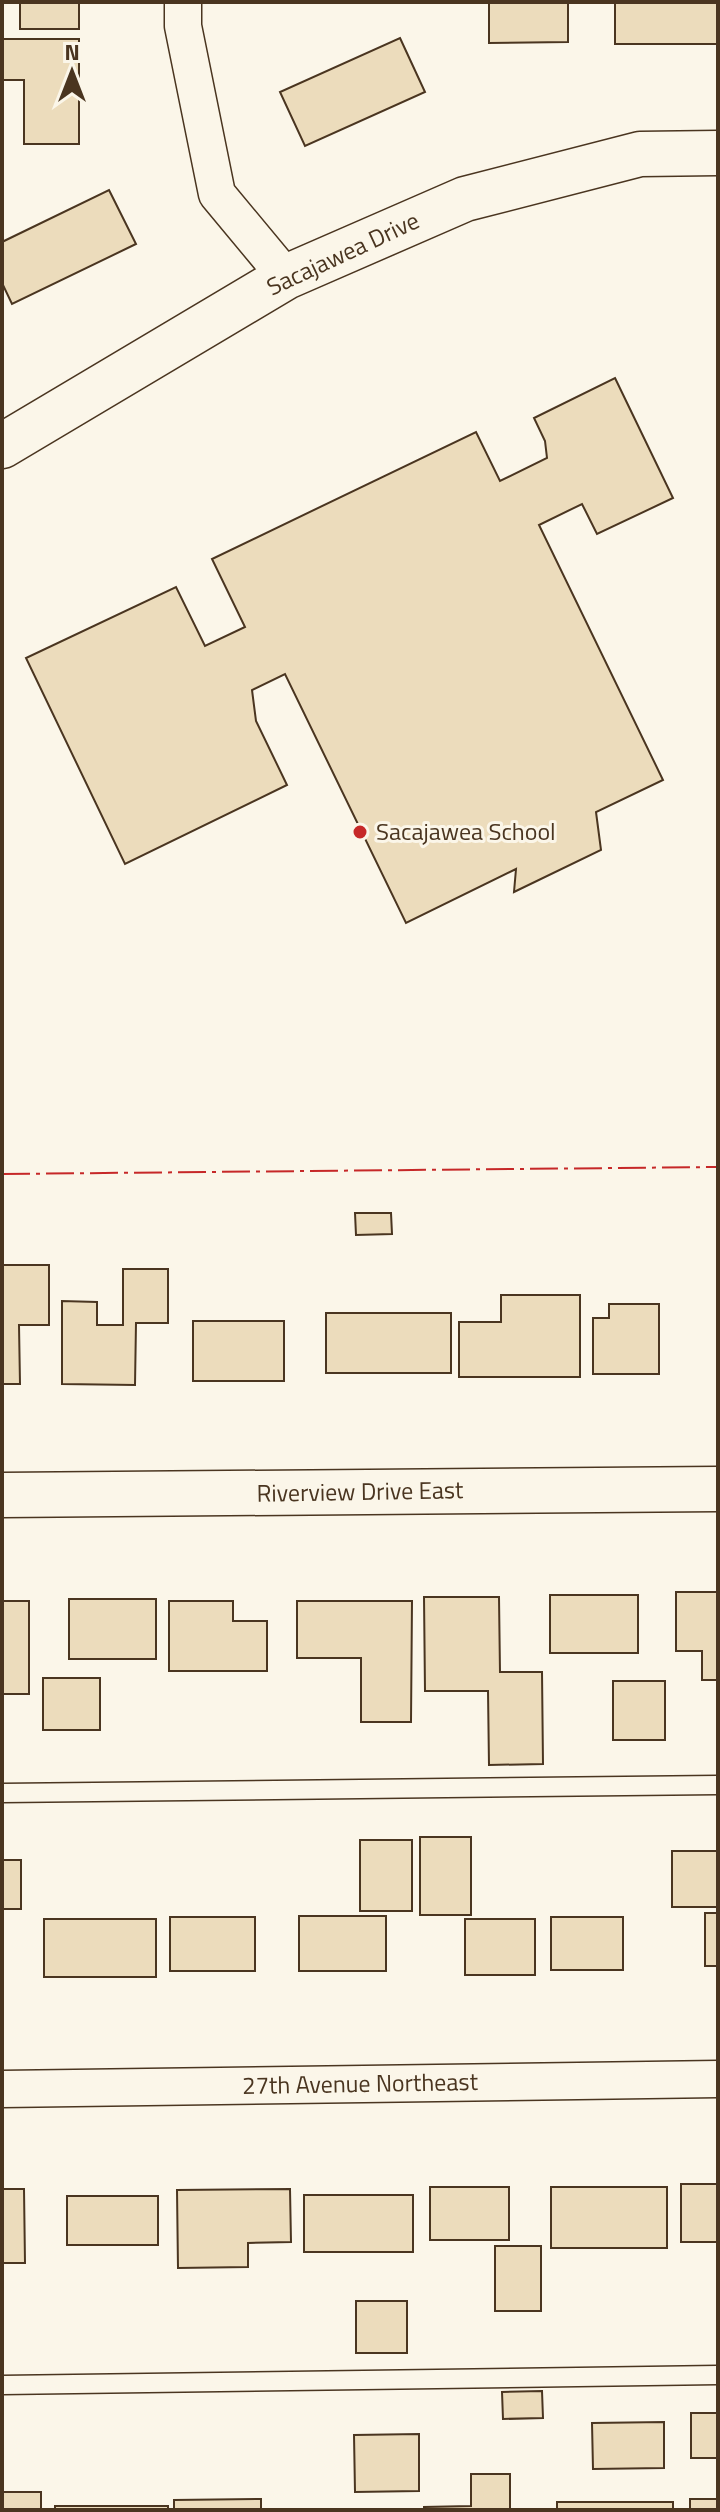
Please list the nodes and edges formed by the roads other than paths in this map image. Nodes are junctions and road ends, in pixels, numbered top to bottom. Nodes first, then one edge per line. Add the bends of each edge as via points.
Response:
1 (183, 2) edge
2 (718, 153) edge
3 (286, 277) junction
4 (2, 446) edge
5 (718, 1489) edge
6 (2, 1495) edge
7 (718, 1785) edge
8 (2, 1793) edge
9 (718, 2079) edge
10 (2, 2089) edge
11 (718, 2375) edge
12 (2, 2385) edge

1 - 3 street via 183,26 217,194
2 - 3 street, Sacajawea Drive via 640,154 465,199
3 - 4 street, Sacajawea Drive
5 - 6 street, Riverview Drive East
7 - 8 lane
9 - 10 street, 27th Avenue Northeast
11 - 12 lane

